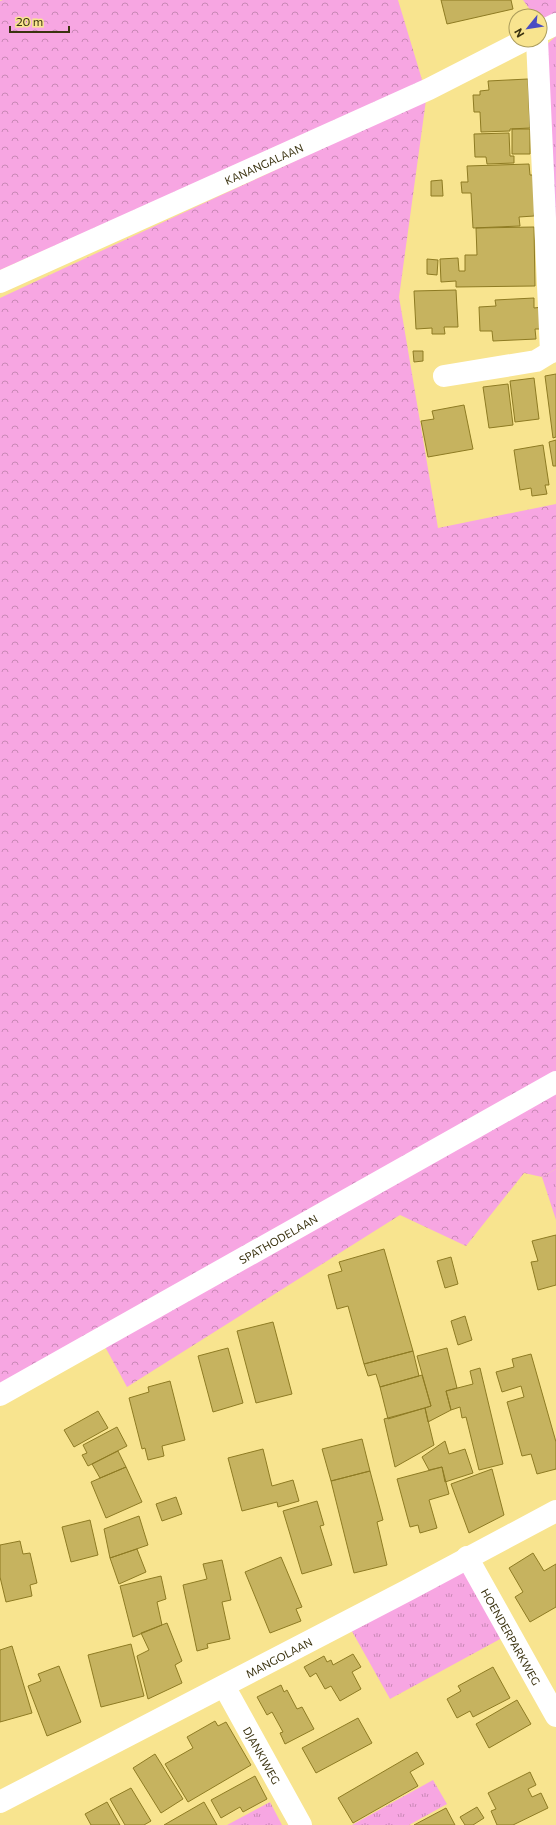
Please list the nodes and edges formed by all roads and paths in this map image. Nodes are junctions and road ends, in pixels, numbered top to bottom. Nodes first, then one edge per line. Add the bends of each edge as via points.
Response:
1 (509, 48) edge
2 (537, 48) edge
3 (0, 282) edge
4 (553, 352) edge
5 (444, 376) dead end
6 (556, 1082) edge
7 (0, 1395) edge
8 (556, 1510) edge
9 (467, 1557) junction
10 (224, 1686) junction
11 (556, 1716) edge
12 (0, 1802) edge
13 (301, 1825) edge

1 - 3 street, KANANGALAAN via 429,89
2 - 4 street
4 - 5 street via 536,361
6 - 7 street, SPATHODELAAN
8 - 9 street, MANGOLAAN
9 - 10 street, MANGOLAAN
9 - 11 street, HOENDERPARKWEG
10 - 12 street, MANGOLAAN
10 - 13 street, DJANKIWEG

